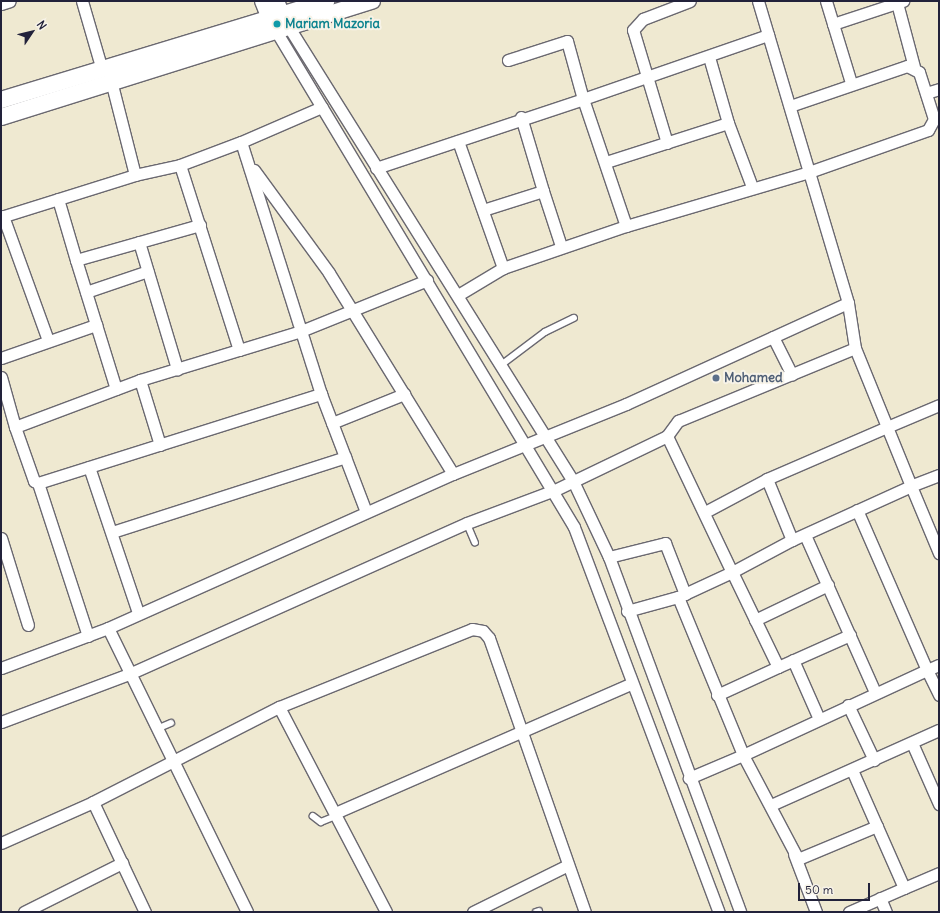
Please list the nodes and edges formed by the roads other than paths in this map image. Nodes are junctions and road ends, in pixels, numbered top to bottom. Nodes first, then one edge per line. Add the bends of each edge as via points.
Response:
1 (10, 1) edge
2 (82, 1) edge
3 (263, 1) edge
4 (326, 1) edge
5 (372, 1) edge
6 (690, 1) edge
7 (758, 1) edge
8 (826, 1) edge
9 (900, 2) edge
10 (1, 4) edge
11 (279, 19) edge
12 (833, 24) junction
13 (768, 35) junction
14 (709, 57) junction
15 (508, 60) dead end
16 (914, 67) junction
17 (102, 70) junction
18 (646, 77) junction
19 (851, 83) junction
20 (112, 85) junction
21 (939, 89) edge
22 (926, 93) junction
23 (583, 99) junction
24 (1, 100) edge
25 (790, 106) junction
26 (322, 107) junction
27 (1, 117) edge
28 (521, 118) junction
29 (728, 123) junction
30 (458, 141) junction
31 (241, 142) junction
32 (667, 142) junction
33 (606, 162) junction
34 (248, 163) junction
35 (180, 165) junction
36 (376, 168) junction
37 (809, 172) junction
38 (136, 175) junction
39 (752, 187) junction
40 (544, 191) junction
41 (58, 199) junction
42 (482, 210) junction
43 (2, 216) edge
44 (200, 225) junction
45 (626, 226) junction
46 (140, 242) junction
47 (561, 246) junction
48 (76, 260) junction
49 (503, 268) junction
50 (148, 271) junction
51 (427, 280) junction
52 (86, 292) junction
53 (458, 296) junction
54 (848, 303) junction
55 (351, 309) junction
56 (574, 318) dead end
57 (96, 325) junction
58 (300, 331) junction
59 (773, 337) junction
60 (48, 340) junction
61 (855, 348) junction
62 (239, 350) junction
63 (1, 358) edge
64 (500, 366) junction
65 (177, 369) junction
66 (792, 375) junction
67 (1, 376) edge
68 (140, 380) junction
69 (116, 389) junction
70 (321, 394) junction
71 (404, 394) junction
72 (939, 405) edge
73 (332, 422) junction
74 (15, 427) junction
75 (887, 427) junction
76 (543, 435) junction
77 (667, 436) junction
78 (526, 442) junction
79 (160, 445) junction
80 (345, 457) junction
81 (89, 467) junction
82 (453, 474) junction
83 (939, 475) edge
84 (767, 479) junction
85 (573, 481) junction
86 (38, 484) junction
87 (911, 486) junction
88 (555, 490) junction
89 (857, 510) junction
90 (366, 512) junction
91 (705, 512) junction
92 (467, 523) junction
93 (112, 532) junction
94 (805, 535) junction
95 (936, 537) edge
96 (1, 538) edge
97 (792, 540) junction
98 (475, 542) dead end
99 (939, 553) edge
100 (609, 557) junction
101 (732, 572) junction
102 (828, 585) junction
103 (682, 595) junction
104 (627, 611) junction
105 (138, 613) junction
106 (755, 620) junction
107 (28, 625) dead end
108 (108, 628) junction
109 (850, 635) junction
110 (88, 636) junction
111 (793, 660) junction
112 (939, 665) edge
113 (778, 667) junction
114 (1, 668) edge
115 (927, 670) junction
116 (129, 674) junction
117 (632, 683) junction
118 (875, 692) junction
119 (717, 695) junction
120 (939, 695) edge
121 (848, 705) junction
122 (279, 707) junction
123 (819, 719) junction
124 (1, 722) edge
125 (171, 723) dead end
126 (521, 729) junction
127 (155, 730) junction
128 (939, 730) edge
129 (912, 742) junction
130 (743, 755) junction
131 (874, 760) junction
132 (171, 761) junction
133 (852, 770) junction
134 (689, 778) junction
135 (93, 802) junction
136 (771, 804) junction
137 (939, 804) edge
138 (336, 815) junction
139 (313, 816) dead end
140 (877, 826) junction
141 (1, 843) edge
142 (794, 854) junction
143 (122, 863) junction
144 (568, 865) junction
145 (939, 873) edge
146 (904, 888) junction
147 (880, 898) junction
148 (485, 909) edge
149 (141, 910) edge
150 (24, 912) edge
151 (247, 912) edge
152 (386, 912) edge
153 (473, 912) edge
154 (585, 912) edge
155 (719, 912) edge
156 (740, 912) edge
157 (816, 912) edge
158 (849, 912) edge
159 (886, 912) edge

1 - 10 street
2 - 17 street
3 - 11 main road
4 - 11 main road
5 - 11 main road
6 - 18 street via 636,24 633,30
7 - 13 street
8 - 12 street
9 - 12 street
9 - 16 street
11 - 17 main road
11 - 20 main road
11 - 26 street
11 - 36 street
12 - 19 street
13 - 14 street
13 - 25 street
14 - 18 street
14 - 29 street
15 - 23 street via 567,41
16 - 19 street
16 - 22 street
17 - 24 main road
18 - 23 street
18 - 32 street
19 - 25 street
20 - 27 main road
20 - 38 street
21 - 22 street
22 - 37 street via 934,120 928,130
23 - 28 street
23 - 33 street
25 - 37 street
26 - 31 street
26 - 51 street
28 - 30 street
28 - 40 street
29 - 32 street
29 - 39 street
30 - 36 street
30 - 42 street
31 - 34 street
31 - 35 street
32 - 33 street
33 - 45 street
34 - 55 street
34 - 58 street
35 - 38 street
35 - 44 street
36 - 53 street
37 - 39 street
37 - 54 street
38 - 41 street
39 - 45 street
40 - 42 street
40 - 47 street
41 - 43 street
41 - 48 street
42 - 49 street
43 - 60 street
44 - 46 street
44 - 62 street
45 - 47 street
46 - 48 street
46 - 50 street
47 - 49 street
48 - 52 street
49 - 53 street
50 - 52 street
50 - 65 street
51 - 55 street
51 - 78 street
52 - 57 street
53 - 64 street
54 - 59 street
54 - 61 street
55 - 58 street
55 - 71 street
56 - 64 lane via 545,332
57 - 60 street
57 - 69 street
58 - 62 street
58 - 70 street
59 - 66 street
59 - 76 street via 626,404
60 - 63 street
61 - 66 street
61 - 75 street
62 - 65 street
64 - 76 street
65 - 68 street
66 - 77 street via 678,421
67 - 74 street
68 - 69 street
68 - 79 street
69 - 74 street
70 - 73 street
70 - 79 street
71 - 73 street
71 - 82 street
72 - 75 street
73 - 80 street
74 - 86 street via 34,481
75 - 84 street
75 - 87 street
76 - 78 street
76 - 85 street
77 - 85 street
77 - 91 street
78 - 82 street
78 - 88 street
79 - 81 street
80 - 90 street
80 - 93 street
81 - 86 street
81 - 93 street
82 - 90 street
83 - 87 street
84 - 91 street
84 - 97 street
85 - 88 street
85 - 100 street
86 - 110 street
87 - 89 street
87 - 95 street
88 - 92 street
88 - 117 street via 582,546
89 - 94 street
89 - 115 street
90 - 105 street
91 - 101 street
92 - 98 lane
92 - 116 street
93 - 105 street
94 - 97 street
94 - 102 street
95 - 99 street
96 - 107 street
97 - 101 street
100 - 103 street via 665,543
100 - 104 street
101 - 103 street
101 - 106 street
102 - 106 street
102 - 109 street
103 - 104 street
103 - 119 street
104 - 134 street
105 - 108 street
106 - 113 street
108 - 110 street
108 - 116 street
109 - 111 street
109 - 118 street
110 - 114 street
111 - 113 street
111 - 123 street
112 - 115 street
113 - 119 street
115 - 118 street
115 - 120 street
116 - 124 street
116 - 127 street
117 - 126 street
117 - 155 street
118 - 121 street
119 - 130 street
121 - 123 street
121 - 131 street
122 - 126 street via 472,629 483,631 489,638
122 - 132 street
122 - 138 street
123 - 130 street
125 - 127 lane
126 - 138 street via 422,769
126 - 144 street
127 - 132 street
128 - 129 street
129 - 131 street
129 - 137 street
130 - 134 street
130 - 136 street
131 - 133 street
132 - 135 street
132 - 151 street
133 - 136 street
133 - 140 street
134 - 156 street
135 - 141 street
135 - 143 street
136 - 142 street
138 - 139 lane via 321,822
138 - 152 street
140 - 142 street via 803,859
140 - 146 street
142 - 157 street
143 - 149 street
143 - 150 street
144 - 148 street
144 - 154 street
145 - 146 street
146 - 147 street
147 - 158 street
147 - 159 street
148 - 153 street

